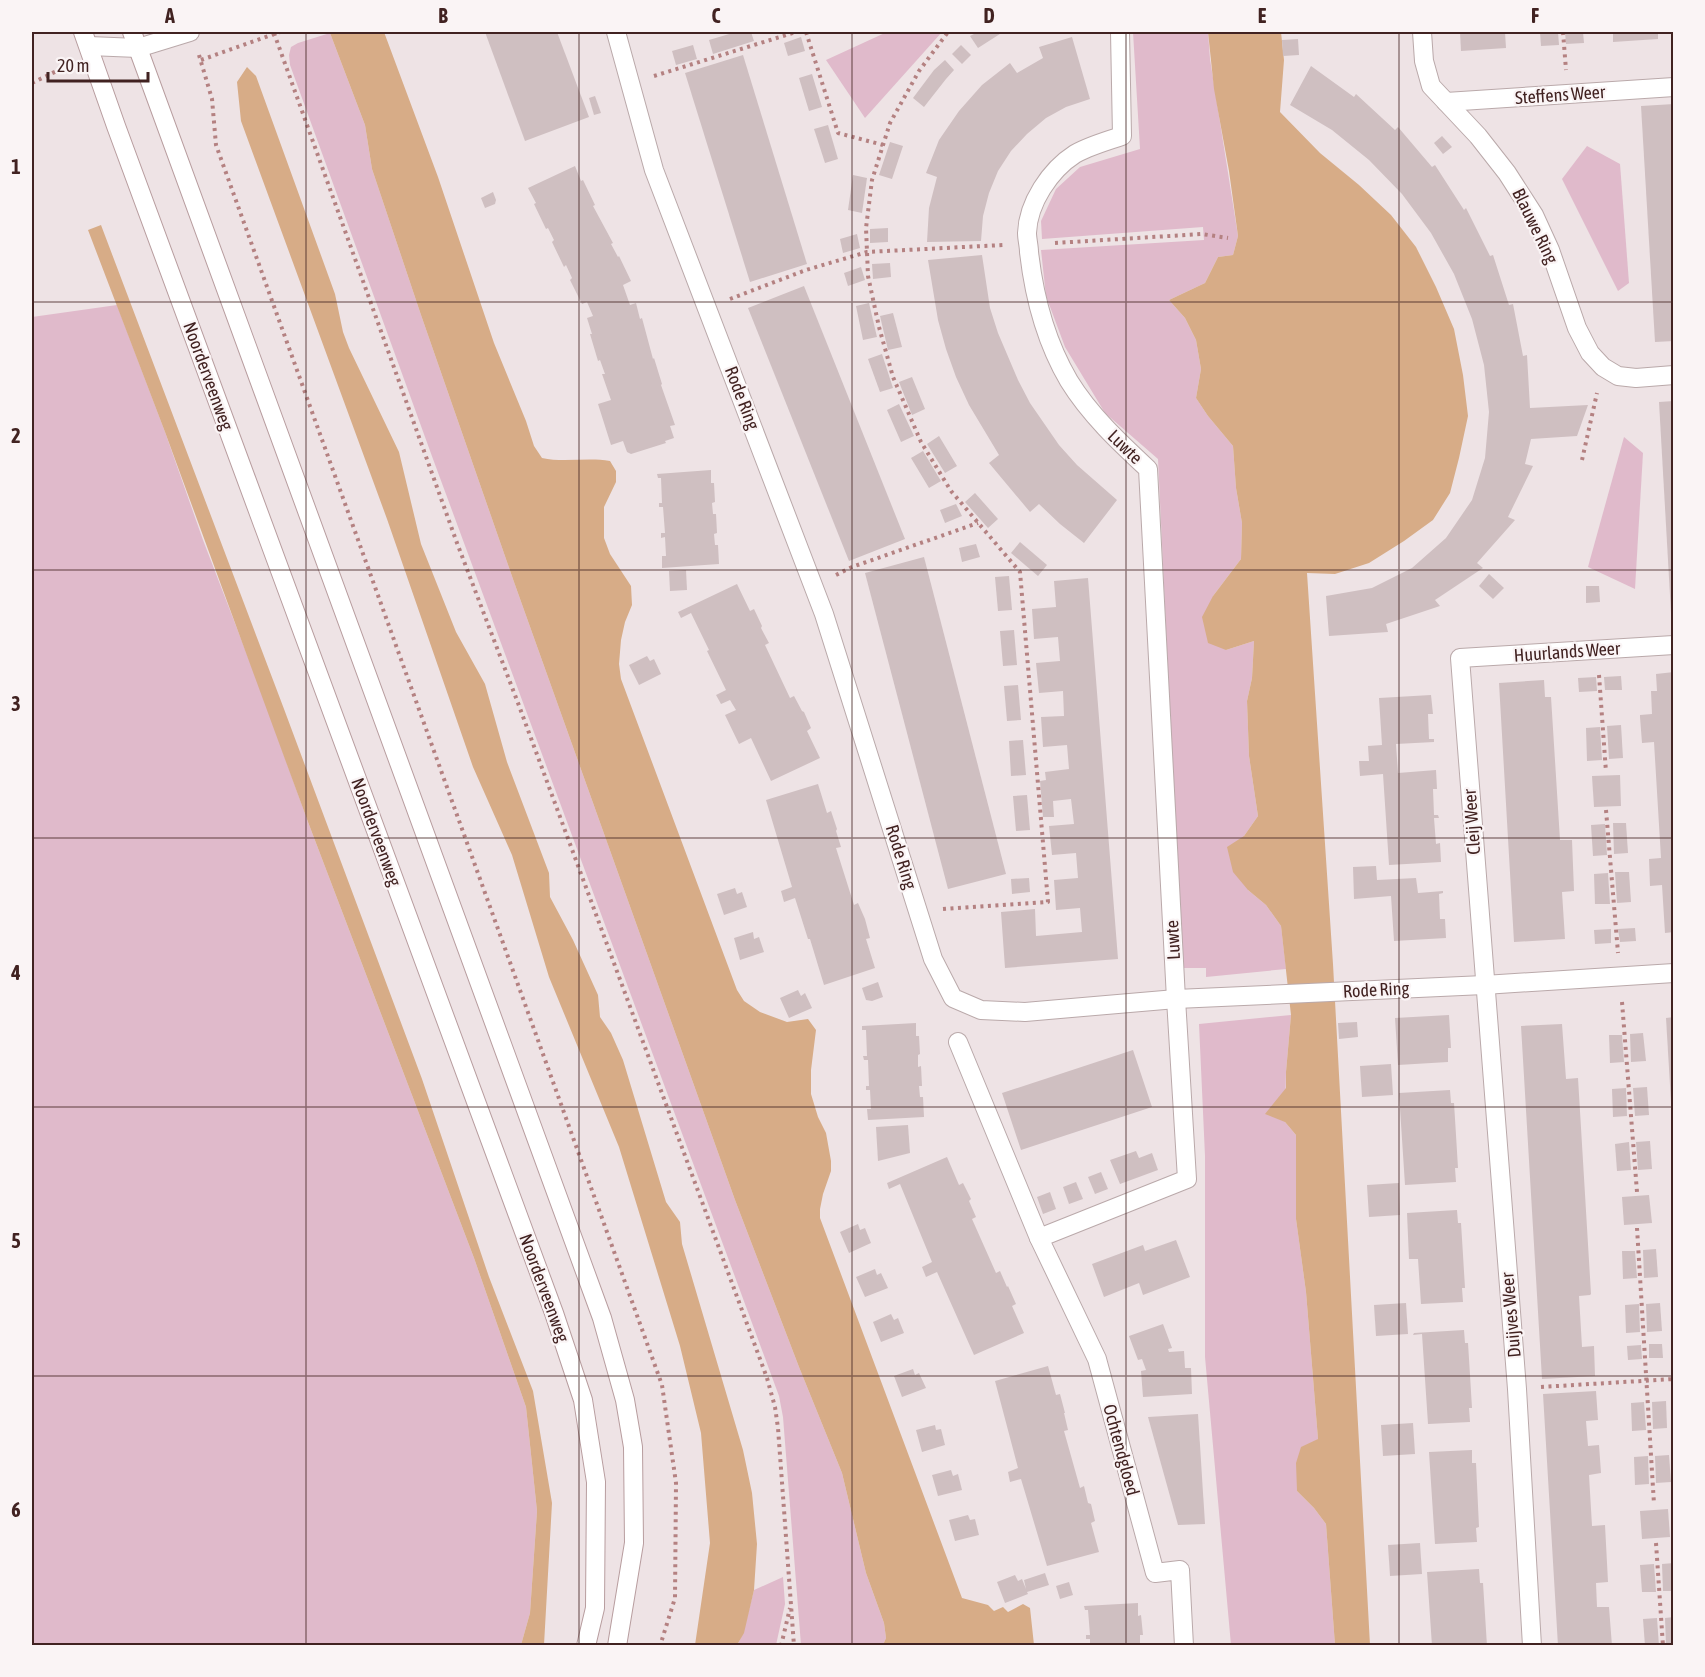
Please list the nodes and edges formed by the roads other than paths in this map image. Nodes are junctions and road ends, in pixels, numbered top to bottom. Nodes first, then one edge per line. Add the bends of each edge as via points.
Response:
1 (107, 32) edge
2 (190, 32) edge
3 (616, 32) edge
4 (1120, 32) edge
5 (1422, 32) edge
6 (86, 39) edge
7 (135, 40) edge
8 (1674, 87) edge
9 (1446, 102) junction
10 (1674, 375) edge
11 (1674, 645) edge
12 (1460, 658) joint
13 (1674, 973) edge
14 (1484, 985) junction
15 (1176, 999) junction
16 (958, 1042) dead end
17 (1039, 1238) junction
18 (586, 1646) edge
19 (617, 1646) edge
20 (1184, 1646) edge
21 (1532, 1646) edge

1 - 6 street
2 - 7 street
3 - 15 street, Rode Ring via 654,170 828,625 933,959 953,998 981,1010 1025,1012
4 - 15 street, Luwte via 1122,136 1075,155 1051,177 1033,206 1027,233 1038,305 1070,381 1095,418 1148,469
5 - 9 street, Blauwe Ring via 1431,86
6 - 7 street
6 - 18 street, Noorderveenweg via 583,1400 596,1482 595,1608
7 - 19 street via 602,1318 625,1400 633,1447 634,1543
8 - 9 street, Steffens Weer
9 - 10 street, Blauwe Ring via 1507,173 1533,215 1590,353 1618,376
11 - 12 street, Huurlands Weer
12 - 14 street, Cleij Weer
13 - 14 street, Rode Ring
14 - 15 street, Rode Ring
14 - 21 street, Duijves Weer via 1517,1389
15 - 17 street via 1187,1179
16 - 17 street, Ochtendgloed
17 - 20 street, Ochtendgloed via 1097,1359 1155,1573 1180,1570

